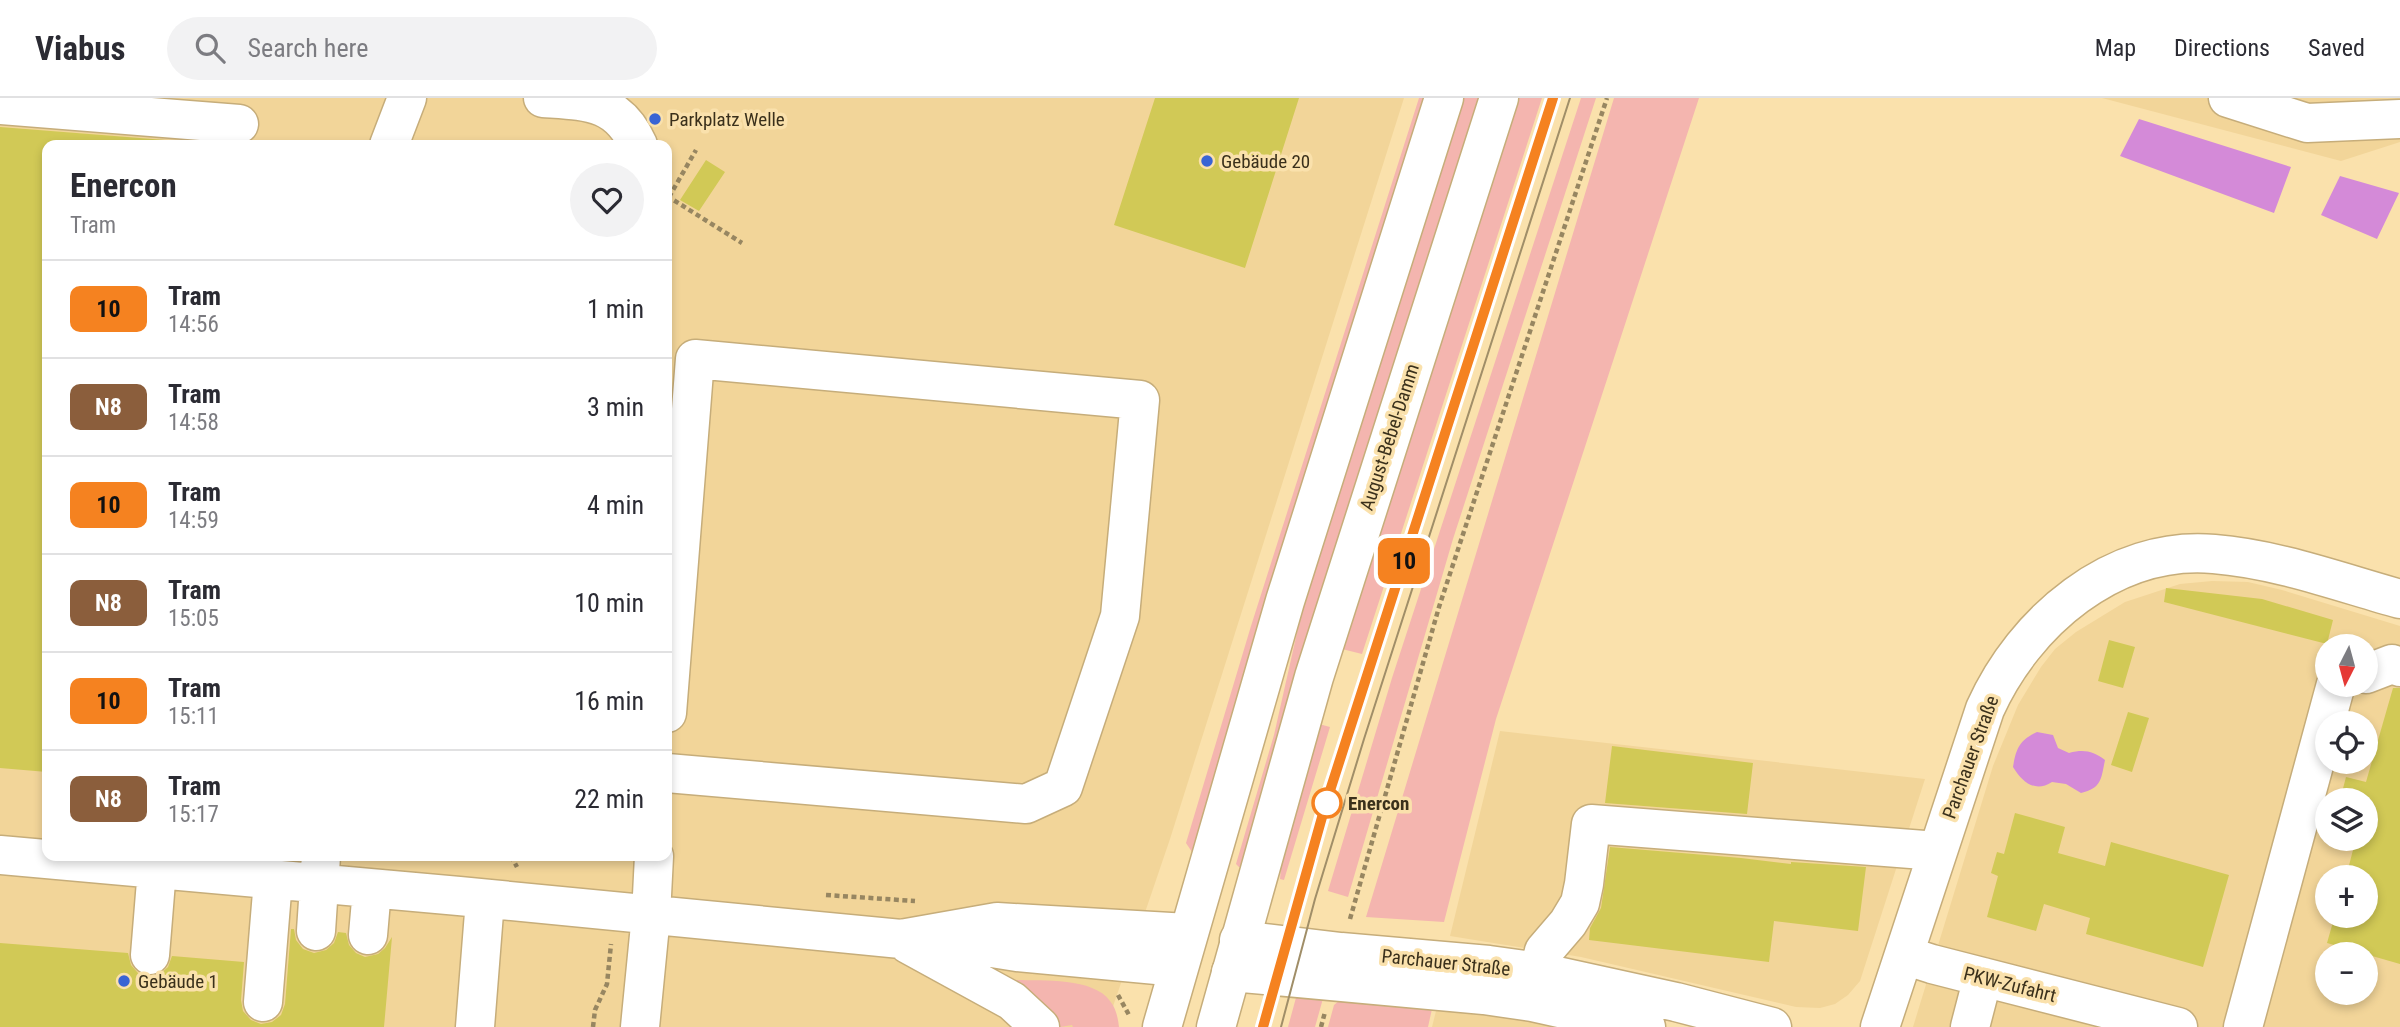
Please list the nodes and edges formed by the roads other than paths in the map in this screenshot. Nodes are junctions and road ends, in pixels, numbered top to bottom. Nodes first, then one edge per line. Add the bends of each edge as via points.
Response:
1 (407, 98) edge
2 (543, 98) edge
3 (1444, 98) edge
4 (1499, 98) edge
5 (2228, 98) edge
6 (0, 105) edge
7 (2400, 119) edge
8 (239, 122) edge
9 (391, 140) edge
10 (635, 140) edge
11 (2400, 600) edge
12 (672, 650) edge
13 (2400, 667) edge
14 (2378, 669) edge
15 (2332, 697) edge
16 (672, 773) edge
17 (1937, 850) junction
18 (0, 855) edge
19 (42, 857) edge
20 (105, 861) edge
21 (652, 861) edge
22 (175, 865) edge
23 (320, 870) edge
24 (273, 880) junction
25 (372, 889) junction
26 (485, 900) junction
27 (632, 913) junction
28 (917, 926) junction
29 (316, 931) dead end
30 (368, 935) dead end
31 (1183, 950) junction
32 (150, 955) dead end
33 (1235, 956) junction
34 (1918, 959) junction
35 (1539, 972) junction
36 (1983, 977) junction
37 (263, 1002) dead end
38 (2084, 1015) edge
39 (475, 1027) edge
40 (640, 1027) edge
41 (1040, 1027) edge
42 (1162, 1027) edge
43 (1216, 1027) edge
44 (1646, 1027) edge
45 (1772, 1027) edge
46 (1880, 1027) edge
47 (1970, 1027) edge
48 (2178, 1027) edge
49 (2243, 1027) edge

1 - 9 main road
2 - 10 main road via 603,106 619,116
3 - 31 main road via 1284,601
4 - 33 main road, August-Bebel-Damm via 1314,677
5 - 7 main road via 2307,123
6 - 8 main road
11 - 17 main road, Parchauer Straße via 2281,565 2211,553 2147,561 2089,586 2030,639 1993,690
12 - 16 main road via 695,359 1140,400 1120,616 1063,787 1026,804
13 - 14 main road via 2392,664
15 - 49 main road
17 - 34 main road, Parchauer Straße
17 - 35 main road via 1591,824 1580,903 1544,951
18 - 19 main road
20 - 22 main road
21 - 27 main road
22 - 24 main road
22 - 32 main road
23 - 24 main road
23 - 25 main road
23 - 29 main road
24 - 37 main road
25 - 26 main road
25 - 30 main road
26 - 27 main road
26 - 39 main road
27 - 28 main road
27 - 40 main road
28 - 31 main road via 1017,952
28 - 41 main road
31 - 33 main road
31 - 42 main road
33 - 35 main road, Parchauer Straße via 1341,953
33 - 43 main road, August-Bebel-Damm
33 - 44 main road, Parchauer Straße via 1544,1005
34 - 36 main road, PKW-Zufahrt
34 - 46 main road, Parchauer Straße
35 - 45 main road, Parchauer Straße
36 - 38 main road, PKW-Zufahrt
36 - 47 main road
38 - 48 main road, PKW-Zufahrt

